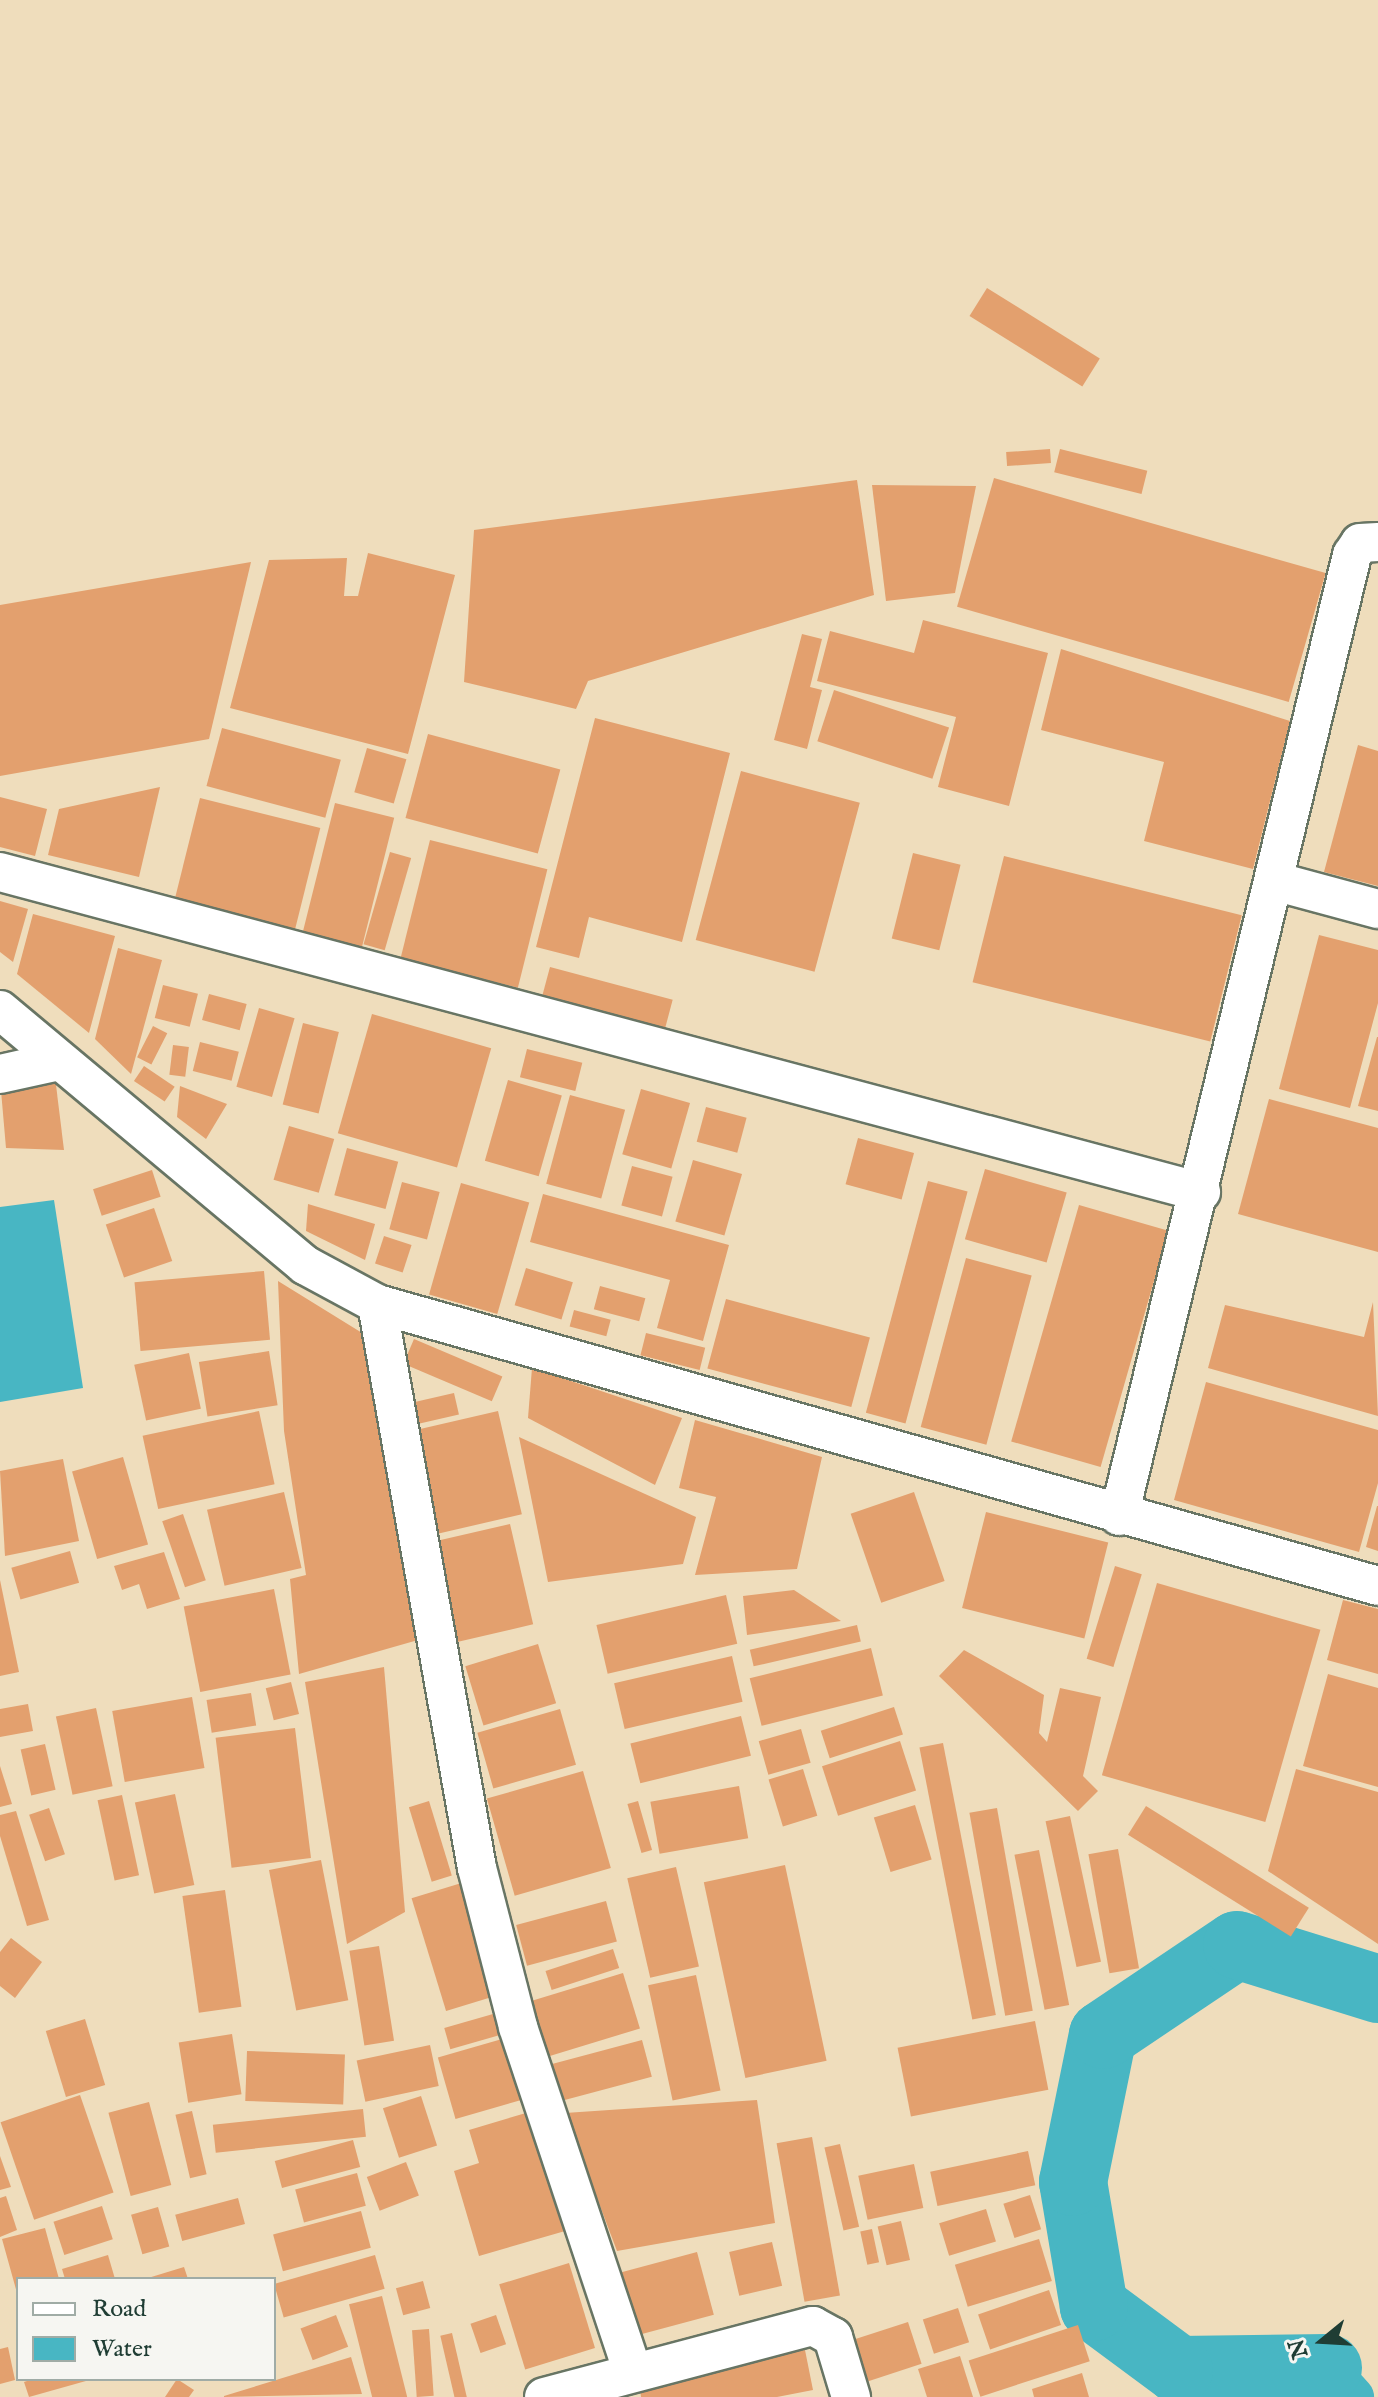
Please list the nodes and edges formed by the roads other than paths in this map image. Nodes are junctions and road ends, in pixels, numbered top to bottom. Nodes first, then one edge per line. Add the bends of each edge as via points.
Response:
1 (1378, 542) edge
2 (0, 872) edge
3 (1278, 882) junction
4 (1378, 909) edge
5 (0, 1010) edge
6 (54, 1062) junction
7 (0, 1074) edge
8 (1201, 1192) junction
9 (377, 1304) junction
10 (1119, 1516) junction
11 (1378, 1586) edge
12 (633, 2372) junction
13 (544, 2397) edge
14 (851, 2397) edge

1 - 3 street via 1360,543 1352,555
2 - 8 street
3 - 4 street
3 - 8 street
5 - 6 street
6 - 7 street
6 - 9 street via 305,1265
8 - 10 street
9 - 10 street
9 - 12 street via 477,1868 518,2027
10 - 11 street
12 - 13 street
12 - 14 street via 813,2326 833,2337

